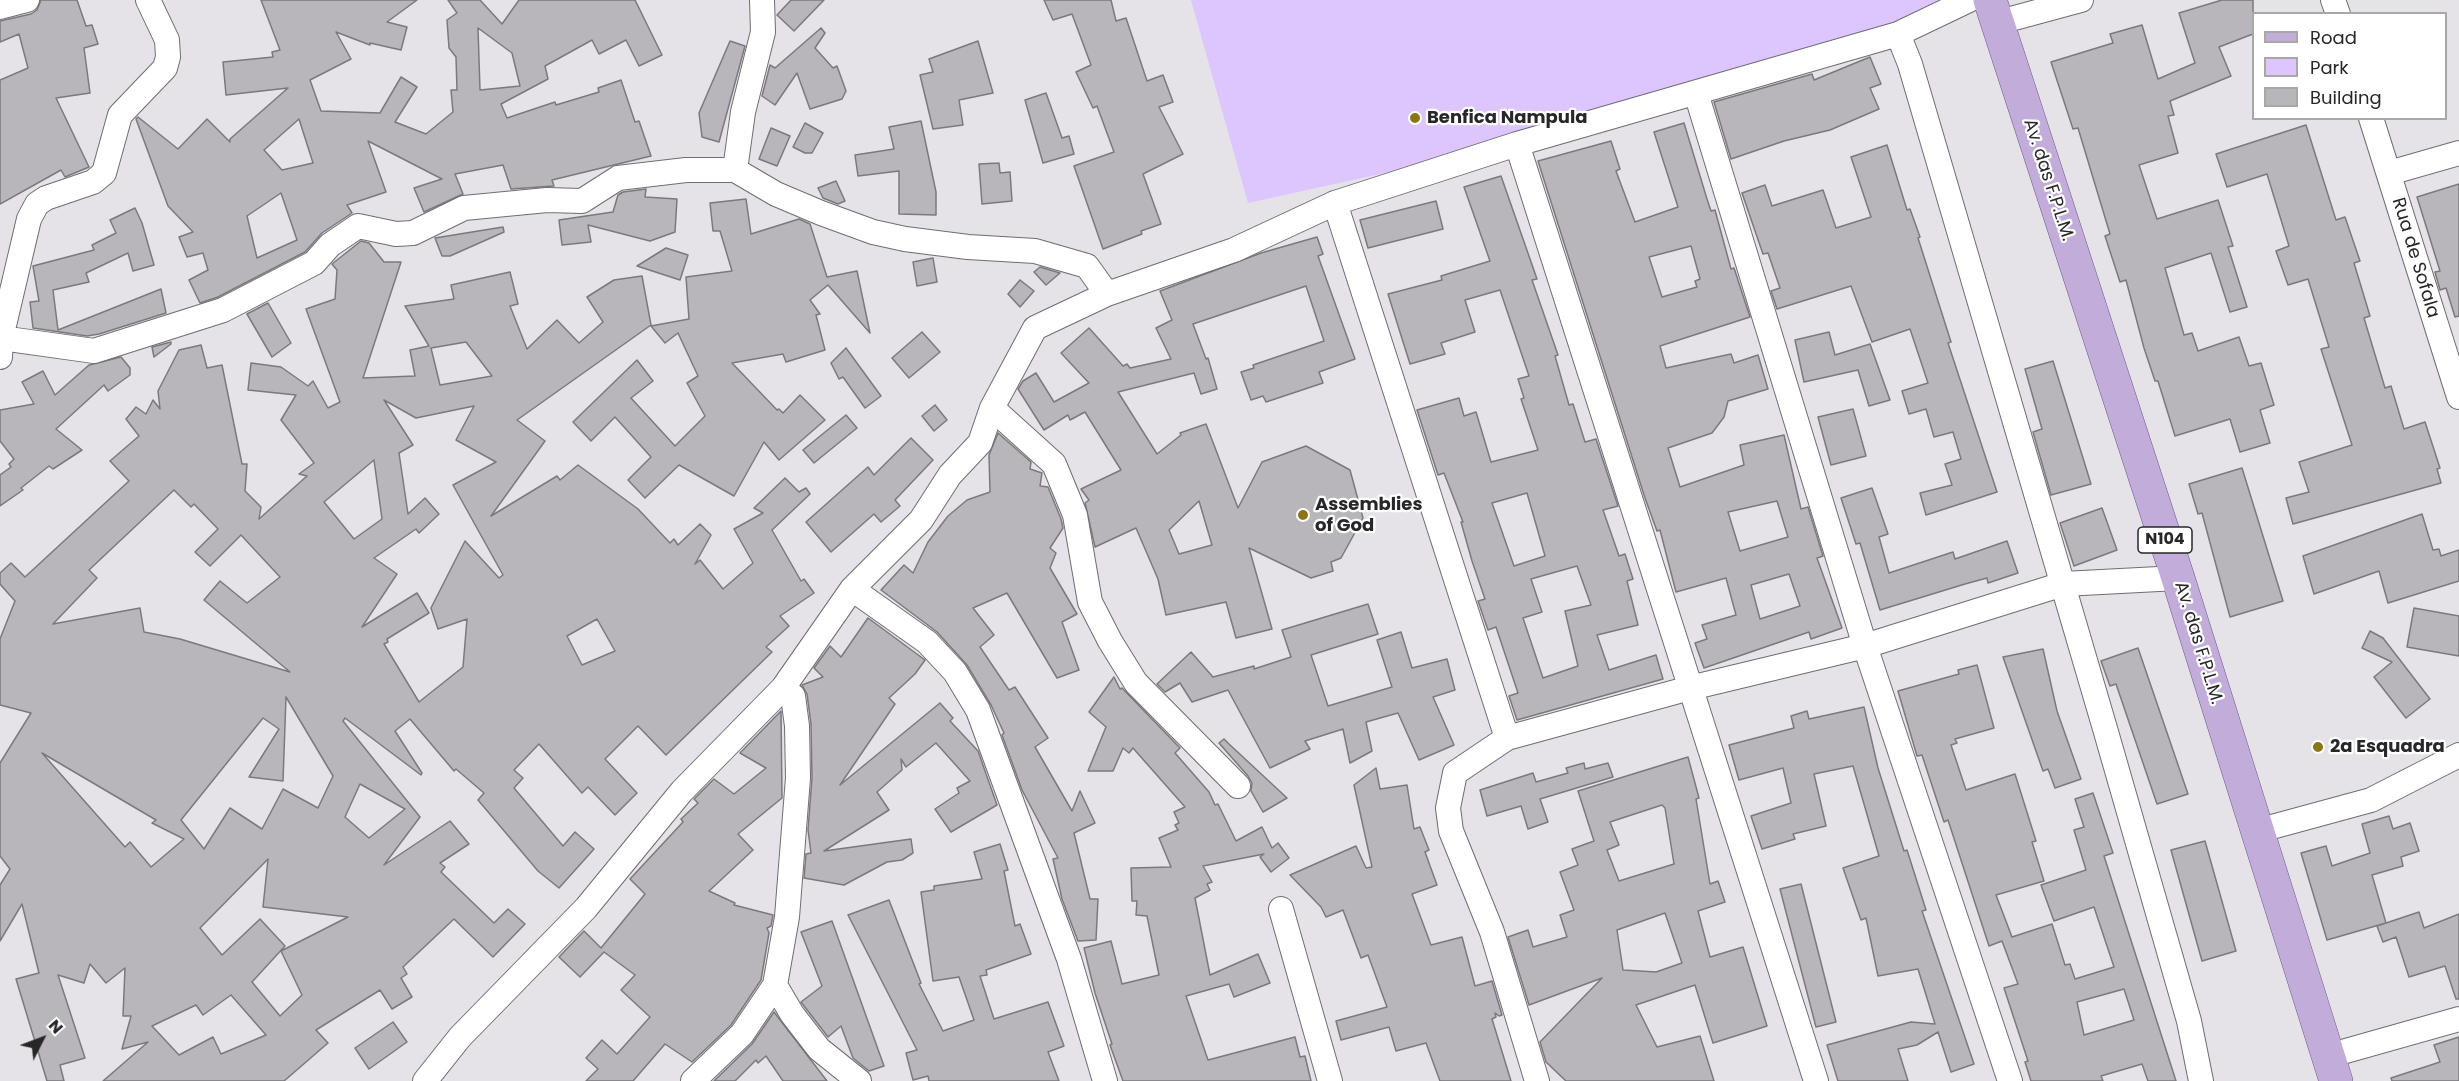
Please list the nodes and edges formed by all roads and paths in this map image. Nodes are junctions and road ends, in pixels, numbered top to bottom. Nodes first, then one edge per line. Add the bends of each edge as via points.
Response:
1 (27, 0) edge
2 (148, 0) edge
3 (762, 0) edge
4 (1969, 0) edge
5 (2081, 0) edge
6 (0, 7) edge
7 (1993, 12) edge
8 (1898, 34) junction
9 (1696, 93) junction
10 (2372, 120) edge
11 (1517, 144) junction
12 (2459, 153) edge
13 (735, 170) junction
14 (2389, 173) junction
15 (1335, 202) junction
16 (1107, 294) junction
17 (1, 348) edge
18 (2459, 398) edge
19 (992, 408) junction
20 (2178, 578) junction
21 (2063, 584) junction
22 (852, 589) junction
23 (1865, 646) junction
24 (783, 688) junction
25 (1690, 688) junction
26 (1507, 738) junction
27 (2459, 755) edge
28 (1238, 786) dead end
29 (2257, 831) junction
30 (1281, 909) dead end
31 (775, 985) junction
32 (2459, 1019) edge
33 (2332, 1069) edge
34 (425, 1081) edge
35 (693, 1081) edge
36 (859, 1081) edge
37 (1106, 1081) edge
38 (1330, 1081) edge
39 (1537, 1081) edge
40 (1816, 1081) edge
41 (2010, 1081) edge
42 (2201, 1081) edge

1 - 6 street
2 - 17 street via 167,40 165,68 120,115 104,173 93,182 37,204 29,219
3 - 13 street via 763,32 743,112
4 - 8 street
5 - 7 street
7 - 20 main road, Av. das F.P.L.M. / N104
8 - 9 street
8 - 21 street
9 - 11 street
9 - 23 street
10 - 14 street, Rua de Sofala
11 - 15 street
11 - 25 street
12 - 14 street
13 - 16 street via 776,194 873,231 968,247 1035,251 1087,266
13 - 17 street via 686,170 618,178 582,201 547,200 464,208 413,233 396,234 358,226 330,245 314,263 222,310 94,351
14 - 18 street, Rua de Sofala
15 - 16 street via 1234,250
15 - 26 street
16 - 19 street via 1035,328
19 - 22 street via 980,443 950,475 921,520
19 - 28 street via 1054,464 1075,515 1090,602 1136,683
20 - 21 street
20 - 29 main road, Av. das F.P.L.M. / N104
21 - 23 street
21 - 42 street via 2189,1021
22 - 24 street
22 - 37 street via 927,642 955,672 978,710 1069,959
23 - 25 street
23 - 41 street
24 - 31 street via 793,696 798,778 787,916
24 - 34 street via 682,791 586,908 460,1037
25 - 26 street
25 - 40 street
26 - 39 street via 1455,773 1448,808 1451,831 1492,932
27 - 29 street via 2371,800
29 - 33 main road, Av. das F.P.L.M. / N104
30 - 38 street
31 - 35 street via 742,1034
31 - 36 street via 819,1049
32 - 33 street

